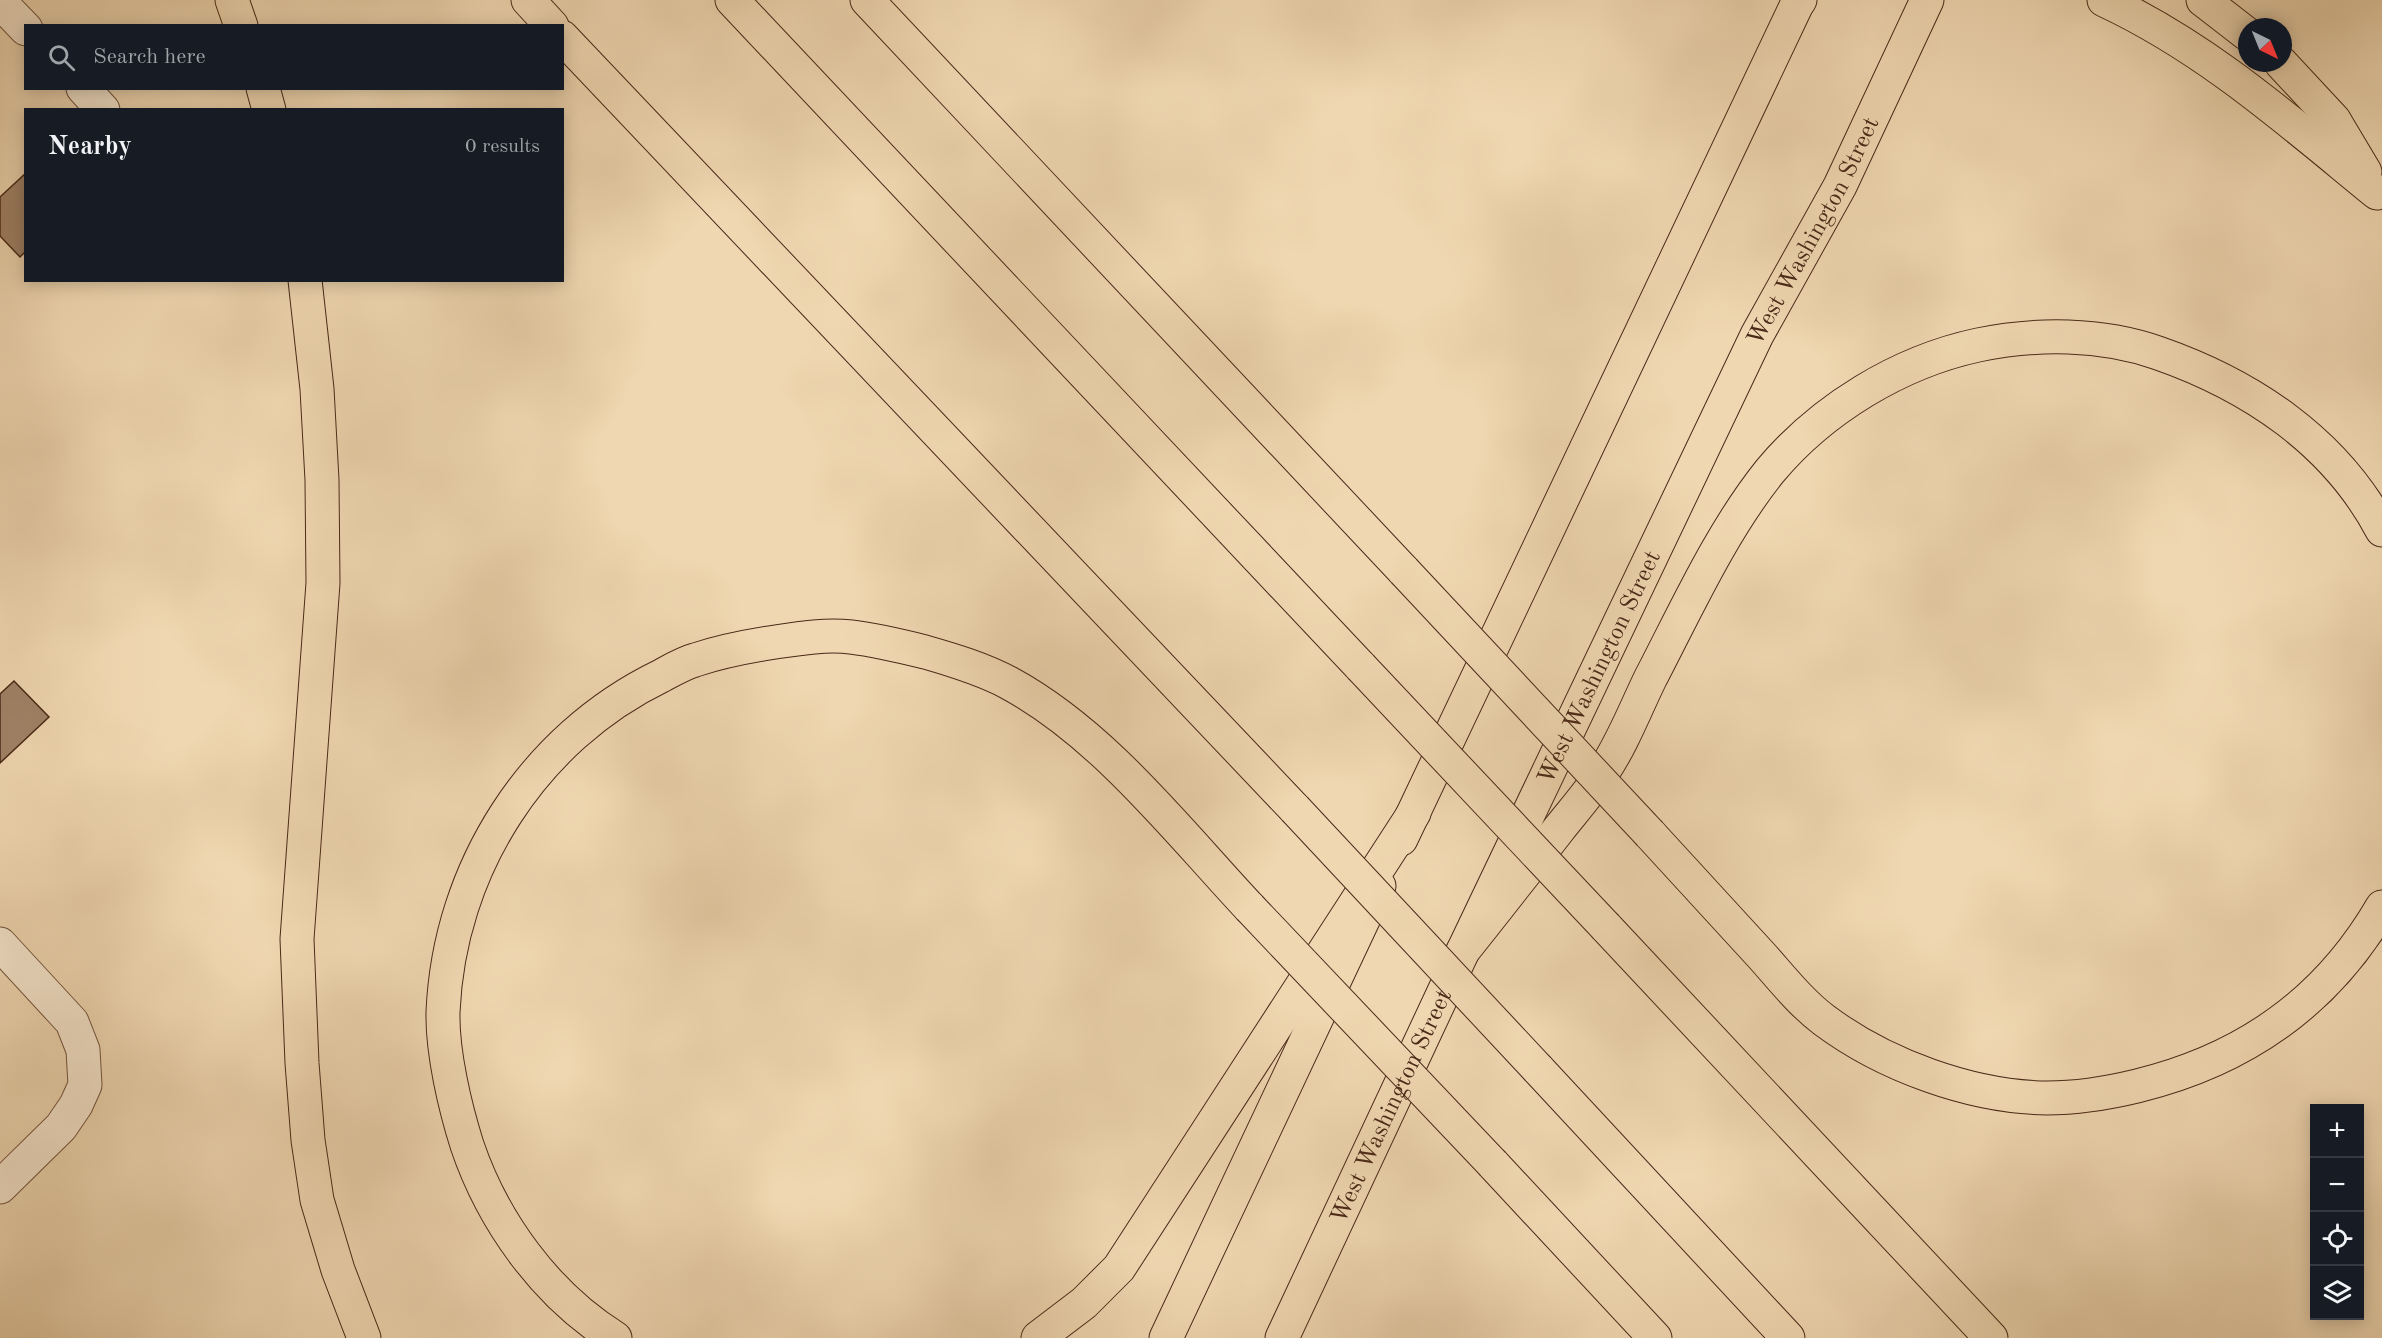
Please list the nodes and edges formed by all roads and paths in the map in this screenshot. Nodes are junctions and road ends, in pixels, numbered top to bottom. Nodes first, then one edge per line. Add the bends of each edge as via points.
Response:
1 (232, 0) edge
2 (528, 0) edge
3 (732, 0) edge
4 (867, 0) edge
5 (1927, 0) edge
6 (2104, 0) edge
7 (2204, 0) edge
8 (1799, 1) edge
9 (0, 2) edge
10 (240, 24) edge
11 (550, 24) edge
12 (24, 27) edge
13 (2238, 27) edge
14 (564, 39) edge
15 (2289, 72) edge
16 (85, 90) edge
17 (264, 90) edge
18 (101, 108) edge
19 (268, 108) edge
20 (2380, 196) edge
21 (304, 282) edge
22 (2382, 530) edge
23 (1413, 813) junction
24 (2382, 907) edge
25 (0, 944) edge
26 (1463, 951) junction
27 (0, 1187) edge
28 (364, 1338) edge
29 (615, 1338) edge
30 (1038, 1338) edge
31 (1166, 1338) edge
32 (1282, 1338) edge
33 (1655, 1338) edge
34 (1788, 1338) edge
35 (1991, 1338) edge

1 - 10 main road
2 - 11 main road
3 - 35 main road, bridge
4 - 24 main road, bridge via 1780,975 1822,1018 1875,1053 1928,1075 1994,1092 2047,1098 2109,1093 2164,1080 2221,1059 2259,1038 2334,975
5 - 26 main road, West Washington Street via 1840,186 1757,335
6 - 20 main road via 2195,50 2248,87
7 - 13 main road
8 - 23 main road
9 - 12 street
14 - 34 main road, bridge via 1295,809
15 - 20 main road via 2334,120
16 - 18 street
17 - 19 main road
21 - 28 main road via 320,446 323,583 297,939 302,1063 317,1200
22 - 26 main road via 2339,470 2294,425 2237,387 2151,351 2099,339 2047,336 1944,352 1885,378 1809,432 1771,471 1727,535 1604,772
23 - 30 main road via 1119,1268 1084,1303
23 - 31 main road
25 - 27 street via 72,1022 83,1050 85,1085 61,1127
26 - 32 main road, West Washington Street
29 - 33 main road, bridge via 579,1310 526,1256 494,1208 475,1169 449,1072 443,1014 449,958 466,891 518,795 547,758 587,721 637,687 693,660 808,637 848,637 962,663 1007,682 1085,735

